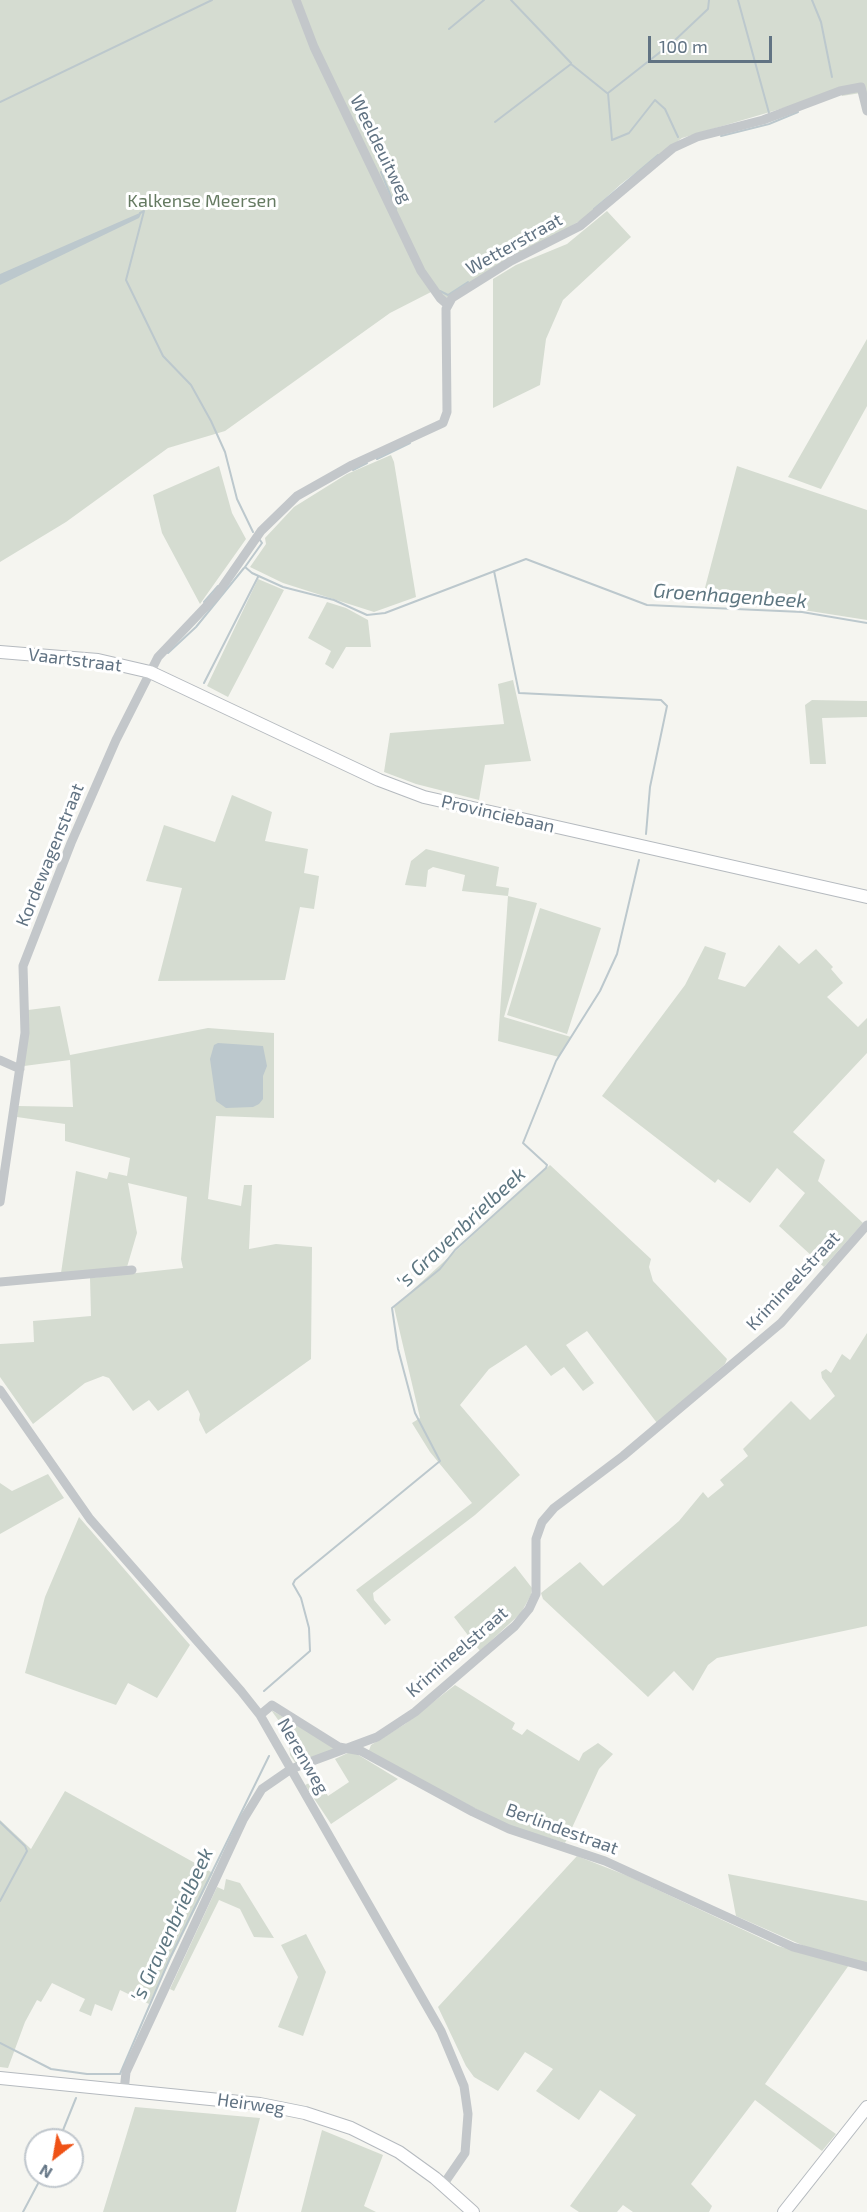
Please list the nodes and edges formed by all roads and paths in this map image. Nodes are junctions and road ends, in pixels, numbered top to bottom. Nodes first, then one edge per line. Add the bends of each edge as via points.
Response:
1 (296, 0) edge
2 (867, 111) edge
3 (448, 305) junction
4 (0, 652) edge
5 (150, 672) junction
6 (867, 897) edge
7 (0, 1060) edge
8 (20, 1069) junction
9 (0, 1129) edge
10 (11, 1131) junction
11 (0, 1202) edge
12 (867, 1225) edge
13 (132, 1270) dead end
14 (0, 1282) edge
15 (0, 1390) edge
16 (4, 1404) edge
17 (260, 1715) junction
18 (352, 1748) junction
19 (291, 1769) junction
20 (867, 1967) edge
21 (0, 2078) edge
22 (124, 2091) junction
23 (867, 2107) edge
24 (443, 2185) junction
25 (473, 2212) edge
26 (784, 2212) edge

1 - 3 street, Weeldeuitweg via 314,47 421,271
2 - 3 street, Wetterstraat via 861,87 840,91 673,148 580,226 511,261 452,298
3 - 5 street via 447,412 443,423 343,469 297,496 261,531 216,596 158,657
4 - 5 main road, Vaartstraat via 98,660
5 - 6 main road, Provinciebaan via 379,780 424,797
5 - 8 street, Kordewagenstraat via 84,812 23,966 25,1033
7 - 8 street
8 - 10 street, Kordewagenstraat
9 - 10 street
10 - 11 street, Kordewagenstraat
12 - 18 street, Krimineelstraat via 781,1323 623,1456 554,1508 542,1522 536,1539 536,1594 514,1626 415,1712
13 - 14 street
15 - 16 street, Nerenweg
16 - 17 street, Nerenweg via 90,1519
17 - 18 street, Berlindestraat via 272,1705 339,1747
17 - 19 street, Nerenweg
18 - 19 street, Krimineelstraat
18 - 20 street, Berlindestraat via 509,1829 605,1861 793,1947
19 - 22 street, Krimineelstraat via 268,1783 243,1820 126,2072
19 - 24 street, Nerenweg via 455,2060 464,2086 468,2141 465,2153
21 - 22 main road, Heirweg
22 - 24 main road, Heirweg via 260,2104 305,2113 375,2139 409,2158
23 - 26 main road
24 - 25 main road, Heirweg

